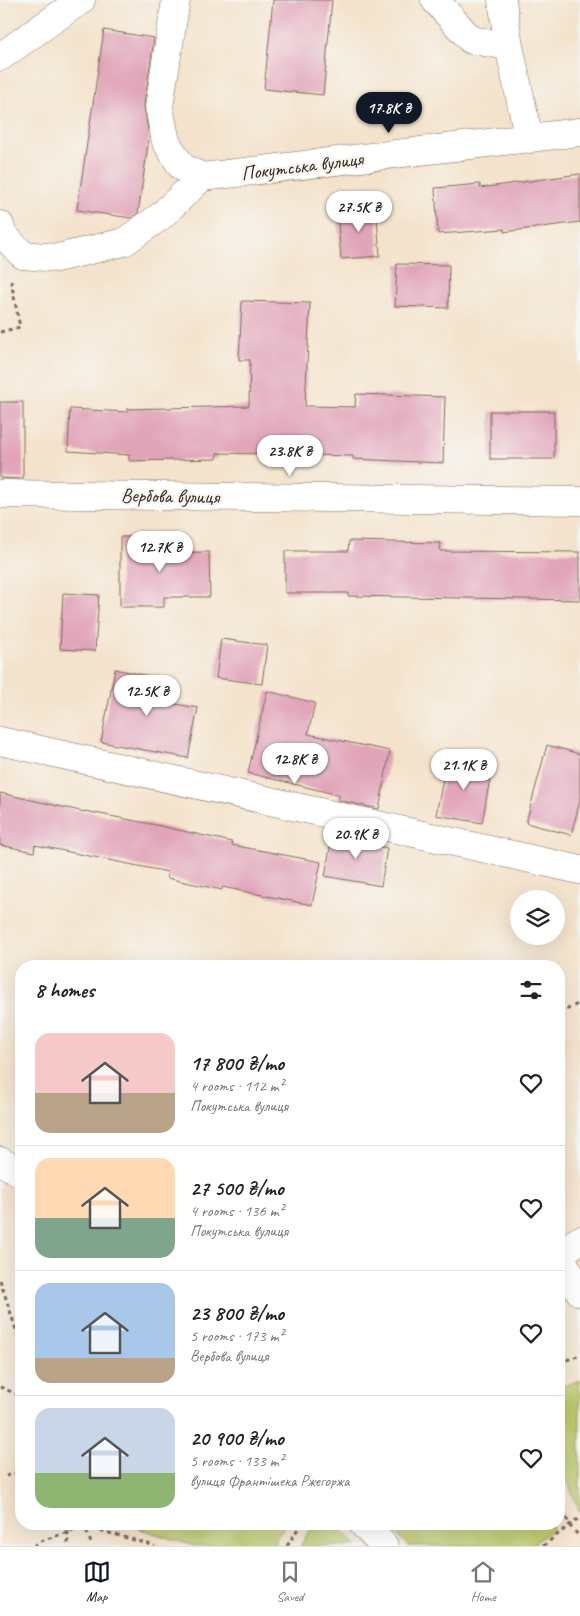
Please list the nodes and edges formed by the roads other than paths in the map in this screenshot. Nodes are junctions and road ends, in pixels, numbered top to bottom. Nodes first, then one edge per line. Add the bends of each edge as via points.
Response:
1 (81, 0) edge
2 (176, 0) edge
3 (435, 0) edge
4 (502, 0) edge
5 (509, 46) junction
6 (0, 58) edge
7 (580, 132) edge
8 (529, 139) junction
9 (202, 177) junction
10 (0, 225) edge
11 (0, 494) edge
12 (580, 502) edge
13 (0, 741) edge
14 (580, 870) edge
15 (0, 1160) edge
16 (15, 1169) edge
17 (566, 1249) edge
18 (580, 1292) edge
19 (369, 1530) edge
20 (384, 1546) edge

1 - 6 street
2 - 9 street via 158,107 166,142 182,166
3 - 5 street via 471,40
4 - 5 street
5 - 8 street
7 - 8 street, Покутська вулиця
8 - 9 street, Покутська вулиця
9 - 10 street via 160,216 124,242 57,258 23,255 2,234
11 - 12 street, Вербова вулиця
13 - 14 street
15 - 16 street
17 - 18 street
19 - 20 street

